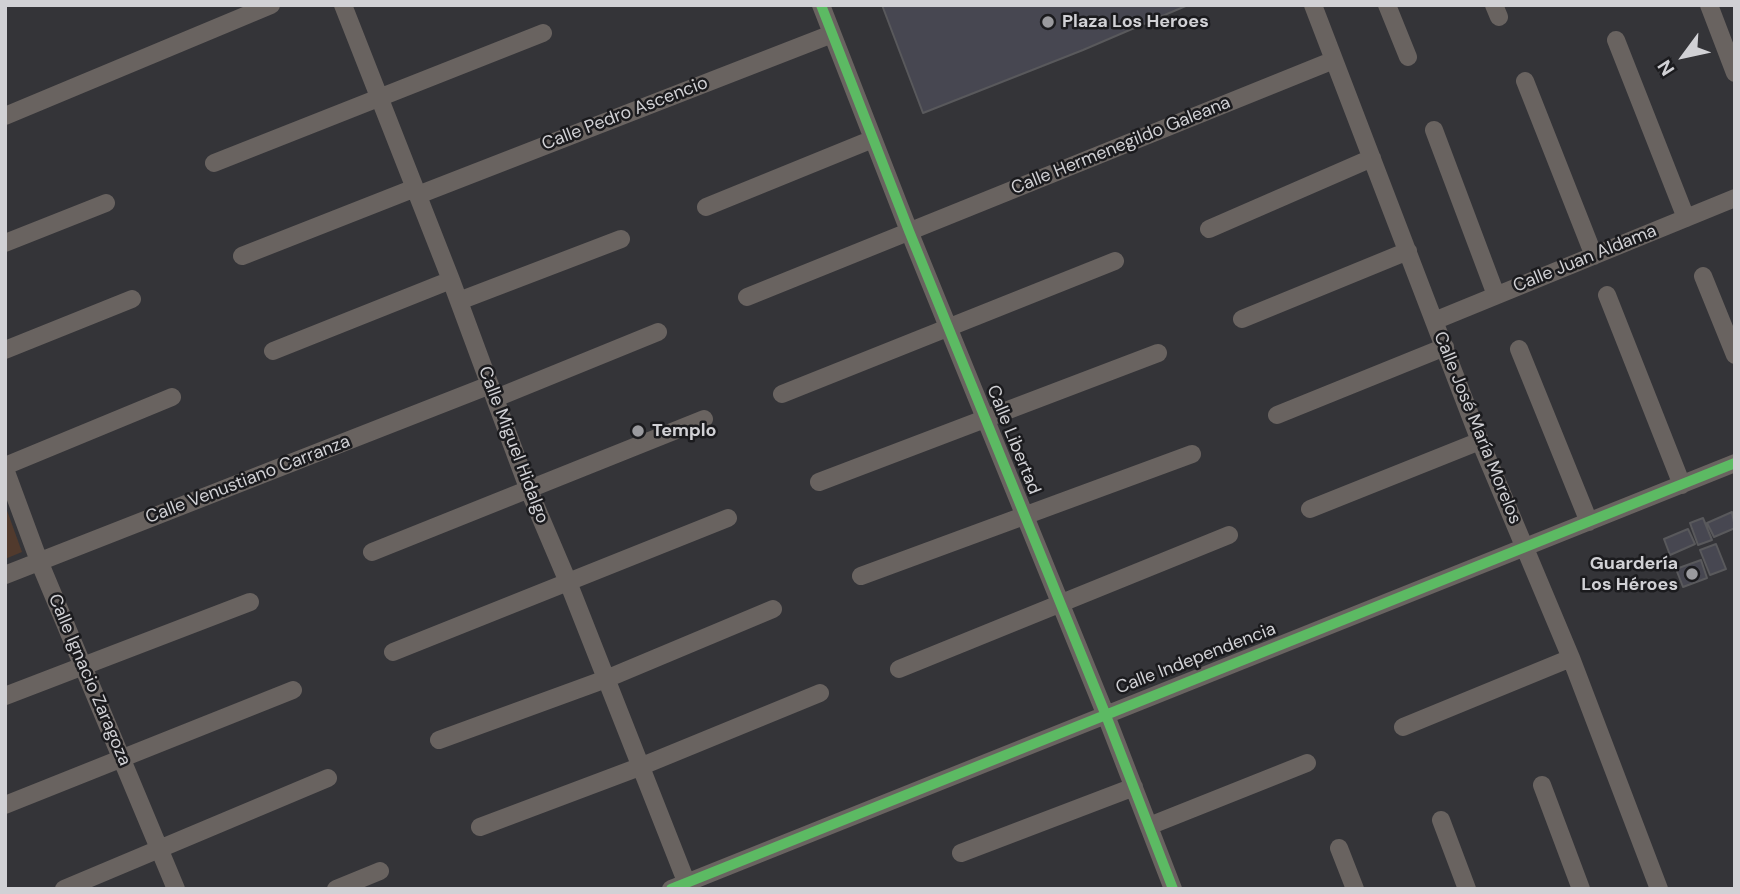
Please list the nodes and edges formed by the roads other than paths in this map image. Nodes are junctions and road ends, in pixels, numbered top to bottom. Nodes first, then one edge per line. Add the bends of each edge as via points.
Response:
1 (271, 5) edge
2 (343, 5) edge
3 (821, 5) edge
4 (1313, 5) edge
5 (1387, 5) edge
6 (1709, 5) edge
7 (543, 33) dead end
8 (832, 34) junction
9 (1616, 40) dead end
10 (1408, 57) dead end
11 (1334, 60) junction
12 (1735, 73) edge
13 (1525, 81) dead end
14 (380, 97) junction
15 (5, 116) edge
16 (1434, 130) dead end
17 (873, 139) junction
18 (1372, 159) junction
19 (214, 163) dead end
20 (417, 191) junction
21 (1735, 198) edge
22 (106, 204) dead end
23 (706, 207) dead end
24 (1686, 218) junction
25 (1209, 229) dead end
26 (909, 231) junction
27 (621, 239) dead end
28 (5, 243) edge
29 (1408, 251) junction
30 (242, 256) dead end
31 (1594, 256) junction
32 (1115, 261) dead end
33 (1703, 276) dead end
34 (451, 280) junction
35 (1496, 295) junction
36 (1607, 295) dead end
37 (747, 297) dead end
38 (132, 299) dead end
39 (459, 301) junction
40 (1242, 319) dead end
41 (1434, 321) junction
42 (948, 327) junction
43 (658, 332) dead end
44 (1445, 347) junction
45 (1519, 349) dead end
46 (5, 350) edge
47 (273, 351) dead end
48 (1158, 353) dead end
49 (1735, 355) edge
50 (493, 392) junction
51 (782, 394) dead end
52 (172, 397) dead end
53 (1277, 415) dead end
54 (985, 418) junction
55 (704, 419) dead end
56 (1480, 442) junction
57 (1192, 454) dead end
58 (1735, 463) edge
59 (5, 468) edge
60 (820, 482) dead end
61 (1682, 485) junction
62 (528, 488) junction
63 (1310, 509) dead end
64 (1025, 515) junction
65 (728, 518) dead end
66 (1589, 522) junction
67 (1229, 535) dead end
68 (1526, 548) junction
69 (372, 552) dead end
70 (39, 561) junction
71 (5, 575) edge
72 (861, 576) dead end
73 (568, 583) junction
74 (250, 602) dead end
75 (1060, 602) junction
76 (773, 609) dead end
77 (393, 652) dead end
78 (1572, 658) junction
79 (83, 666) junction
80 (899, 669) dead end
81 (606, 679) junction
82 (293, 690) dead end
83 (820, 693) dead end
84 (5, 696) edge
85 (1105, 713) junction
86 (1403, 727) dead end
87 (439, 740) dead end
88 (122, 759) junction
89 (1307, 763) dead end
90 (642, 766) junction
91 (328, 778) dead end
92 (1542, 785) dead end
93 (1134, 787) junction
94 (5, 805) edge
95 (1441, 820) dead end
96 (1149, 825) junction
97 (481, 827) dead end
98 (158, 848) junction
99 (1339, 848) dead end
100 (961, 853) dead end
101 (380, 871) dead end
102 (682, 887) edge
103 (64, 889) edge
104 (176, 889) edge
105 (336, 889) edge
106 (1173, 889) edge
107 (1355, 889) edge
108 (1467, 889) edge
109 (1581, 889) edge
110 (1659, 889) edge

1 - 15 street
2 - 14 street, Calle Miguel Hidalgo
3 - 8 street, Calle Libertad
4 - 11 street, Calle José María Morelos
5 - 10 street
6 - 12 street
7 - 14 street
8 - 17 street, Calle Libertad
8 - 20 street, Calle Pedro Ascencio
9 - 24 street
11 - 18 street, Calle José María Morelos
11 - 26 street, Calle Hermenegildo Galeana
13 - 31 street
14 - 19 street
14 - 20 street, Calle Miguel Hidalgo
16 - 35 street
17 - 23 street
17 - 26 street, Calle Libertad
18 - 25 street
18 - 29 street, Calle José María Morelos
20 - 30 street, Calle Pedro Ascencio
20 - 34 street, Calle Miguel Hidalgo
21 - 24 street, Calle Juan Aldama
22 - 28 street
24 - 31 street, Calle Juan Aldama
26 - 37 street, Calle Hermenegildo Galeana
26 - 42 street, Calle Libertad
27 - 39 street
29 - 40 street
29 - 41 street, Calle José María Morelos
31 - 35 street, Calle Juan Aldama
32 - 42 street
33 - 49 street
34 - 39 street, Calle Miguel Hidalgo
34 - 47 street
35 - 41 street, Calle Juan Aldama
36 - 61 street
38 - 46 street
39 - 50 street, Calle Miguel Hidalgo
41 - 44 street, Calle José María Morelos
42 - 51 street
42 - 54 street, Calle Libertad
43 - 50 street, Calle Venustiano Carranza
44 - 53 street
44 - 56 street, Calle José María Morelos
45 - 66 street
48 - 54 street
50 - 62 street, Calle Miguel Hidalgo
50 - 70 street, Calle Venustiano Carranza
52 - 59 street
54 - 60 street
54 - 64 street, Calle Libertad
55 - 62 street
56 - 63 street
56 - 68 street, Calle José María Morelos
57 - 64 street
58 - 61 street, Calle Independencia
59 - 70 street, Calle Ignacio Zaragoza
61 - 66 street, Calle Independencia
62 - 69 street
62 - 73 street, Calle Miguel Hidalgo
64 - 72 street
64 - 75 street, Calle Libertad
65 - 73 street
66 - 68 street, Calle Independencia
67 - 75 street
68 - 78 street, Calle José María Morelos
68 - 85 street, Calle Independencia
70 - 71 street, Calle Venustiano Carranza
70 - 79 street, Calle Ignacio Zaragoza
73 - 77 street
73 - 81 street, Calle Miguel Hidalgo
74 - 79 street
75 - 80 street
75 - 85 street, Calle Libertad
76 - 81 street
78 - 86 street
78 - 110 street, Calle José María Morelos
79 - 84 street
79 - 88 street, Calle Ignacio Zaragoza
81 - 87 street
81 - 90 street, Calle Miguel Hidalgo
82 - 88 street
83 - 90 street
85 - 93 street, Calle Libertad
85 - 102 street, Calle Independencia
88 - 94 street
88 - 98 street, Calle Ignacio Zaragoza
89 - 96 street
90 - 97 street
90 - 102 street, Calle Miguel Hidalgo
91 - 98 street
92 - 109 street
93 - 96 street, Calle Libertad
93 - 100 street
95 - 108 street
96 - 106 street, Calle Libertad
98 - 103 street
98 - 104 street, Calle Ignacio Zaragoza
99 - 107 street
101 - 105 street

